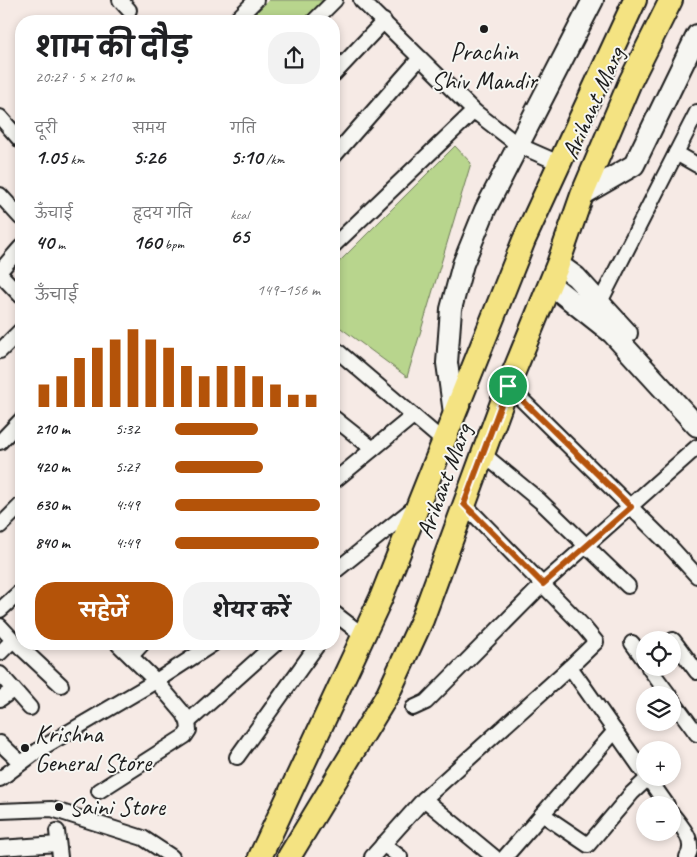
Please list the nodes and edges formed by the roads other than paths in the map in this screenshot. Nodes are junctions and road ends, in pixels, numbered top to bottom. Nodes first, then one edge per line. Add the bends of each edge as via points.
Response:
1 (256, 0) edge
2 (335, 0) edge
3 (362, 0) edge
4 (593, 0) edge
5 (635, 0) edge
6 (671, 0) edge
7 (241, 15) edge
8 (320, 15) edge
9 (384, 22) junction
10 (697, 35) edge
11 (420, 58) junction
12 (340, 68) edge
13 (474, 111) junction
14 (697, 112) edge
15 (0, 117) edge
16 (15, 134) edge
17 (518, 145) junction
18 (340, 149) edge
19 (676, 153) junction
20 (559, 163) junction
21 (697, 165) edge
22 (0, 195) edge
23 (582, 195) junction
24 (15, 211) edge
25 (340, 239) edge
26 (15, 254) edge
27 (0, 272) edge
28 (554, 274) junction
29 (15, 289) edge
30 (600, 302) junction
31 (15, 335) edge
32 (2, 345) edge
33 (340, 353) edge
34 (508, 386) junction
35 (454, 413) junction
36 (697, 413) edge
37 (413, 416) junction
38 (340, 423) edge
39 (15, 426) edge
40 (697, 426) edge
41 (443, 441) junction
42 (0, 442) edge
43 (697, 448) edge
44 (373, 449) junction
45 (483, 454) junction
46 (340, 476) edge
47 (418, 504) junction
48 (464, 504) junction
49 (631, 507) junction
50 (15, 511) edge
51 (0, 526) edge
52 (586, 546) junction
53 (340, 567) edge
54 (697, 576) edge
55 (543, 584) junction
56 (628, 586) dead end
57 (15, 596) edge
58 (0, 610) edge
59 (340, 620) edge
60 (0, 626) edge
61 (364, 636) junction
62 (13, 640) joint
63 (632, 643) dead end
64 (636, 649) edge
65 (24, 650) edge
66 (124, 650) edge
67 (136, 650) edge
68 (204, 650) edge
69 (268, 650) edge
70 (314, 650) edge
71 (681, 651) edge
72 (0, 653) edge
73 (131, 656) junction
74 (570, 667) junction
75 (697, 672) edge
76 (0, 674) edge
77 (156, 681) junction
78 (61, 685) dead end
79 (13, 690) junction
80 (0, 699) edge
81 (30, 708) dead end
82 (413, 708) dead end
83 (681, 711) edge
84 (188, 722) junction
85 (696, 729) edge
86 (614, 731) junction
87 (0, 744) edge
88 (237, 757) dead end
89 (636, 762) edge
90 (21, 763) junction
91 (0, 779) edge
92 (639, 786) edge
93 (99, 791) dead end
94 (424, 799) junction
95 (0, 811) edge
96 (542, 814) junction
97 (681, 827) edge
98 (58, 844) edge
99 (383, 844) junction
100 (0, 848) edge
101 (172, 857) edge
102 (260, 857) edge
103 (289, 857) edge
104 (372, 857) edge
105 (400, 857) edge
106 (494, 857) edge
107 (505, 857) edge
108 (687, 857) edge

1 - 7 street
2 - 8 street
3 - 9 street
4 - 17 street
5 - 20 main road, Arihant Marg
6 - 23 main road, Arihant Marg via 630,82
9 - 11 street
9 - 12 street
10 - 23 street via 634,165
11 - 13 street
11 - 18 street
13 - 17 street
13 - 25 street
14 - 19 street
15 - 16 street
17 - 20 street
17 - 35 street via 485,210 451,309 447,363
19 - 21 street
19 - 30 street
20 - 35 main road, Arihant Marg
22 - 24 street
23 - 28 main road, Arihant Marg
26 - 27 street
27 - 29 street
28 - 30 street via 576,277
28 - 34 main road, Arihant Marg
28 - 40 street via 612,332
30 - 36 street
31 - 32 street
33 - 37 street
34 - 45 main road, Arihant Marg
34 - 49 street
35 - 41 main road, Arihant Marg
37 - 41 street
37 - 44 street
38 - 44 street
39 - 42 street
41 - 47 main road, Arihant Marg
43 - 49 street
44 - 46 street
45 - 48 main road, Arihant Marg
45 - 52 street via 540,501
47 - 53 street
47 - 61 main road, Arihant Marg
48 - 55 street
48 - 103 main road, Arihant Marg via 422,620 388,694
49 - 52 street
49 - 54 street
50 - 51 street
52 - 55 street
52 - 56 street
55 - 74 street via 596,642
55 - 82 street via 426,702
57 - 58 street
59 - 61 street
60 - 62 street
61 - 102 main road, Arihant Marg
62 - 72 street
63 - 64 street
65 - 78 street
66 - 73 street
67 - 73 street
68 - 77 street
69 - 84 street
70 - 88 street
71 - 75 street
73 - 77 street
74 - 86 street
74 - 94 street
76 - 79 street
77 - 84 street
77 - 90 street
79 - 80 street
79 - 81 street
83 - 85 street
84 - 93 street via 189,730 185,736
86 - 89 street
86 - 96 street
87 - 90 street
90 - 91 street
92 - 96 street via 588,845
94 - 99 street
94 - 106 street
95 - 101 street via 52,810 143,838
96 - 107 street
97 - 108 street via 692,847
98 - 100 street
99 - 104 street
99 - 105 street

